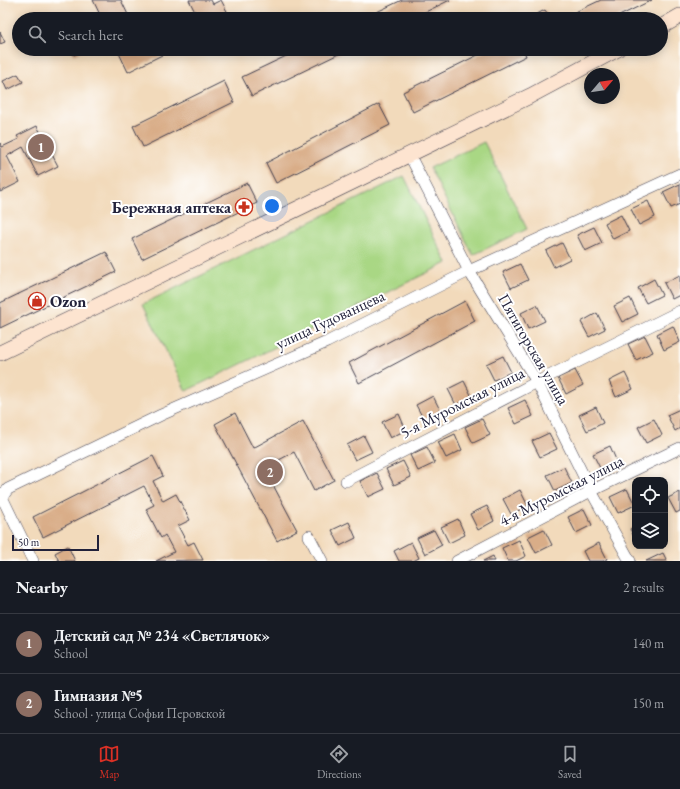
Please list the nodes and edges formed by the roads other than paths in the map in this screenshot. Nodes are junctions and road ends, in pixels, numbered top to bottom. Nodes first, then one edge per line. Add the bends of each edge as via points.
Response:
1 (680, 16) edge
2 (668, 22) edge
3 (605, 56) edge
4 (409, 154) junction
5 (680, 174) edge
6 (469, 271) junction
7 (680, 311) edge
8 (0, 352) edge
9 (537, 382) junction
10 (680, 448) edge
11 (346, 481) dead end
12 (591, 491) junction
13 (1, 498) edge
14 (309, 536) dead end
15 (33, 561) edge
16 (322, 561) edge
17 (457, 561) edge
18 (630, 561) edge

1 - 2 street
3 - 4 street via 530,96
4 - 6 street, Пятигорская улица
4 - 8 street
5 - 6 street, улица Гудованцева
6 - 9 street, Пятигорская улица
6 - 13 street, улица Гудованцева via 327,342 161,415 8,489
7 - 9 street, 5-я Муромская улица
9 - 11 street, 5-я Муромская улица
9 - 12 street, Пятигорская улица
10 - 12 street, 4-я Муромская улица
12 - 17 street, 4-я Муромская улица
12 - 18 street, Пятигорская улица
13 - 15 street
14 - 16 street

